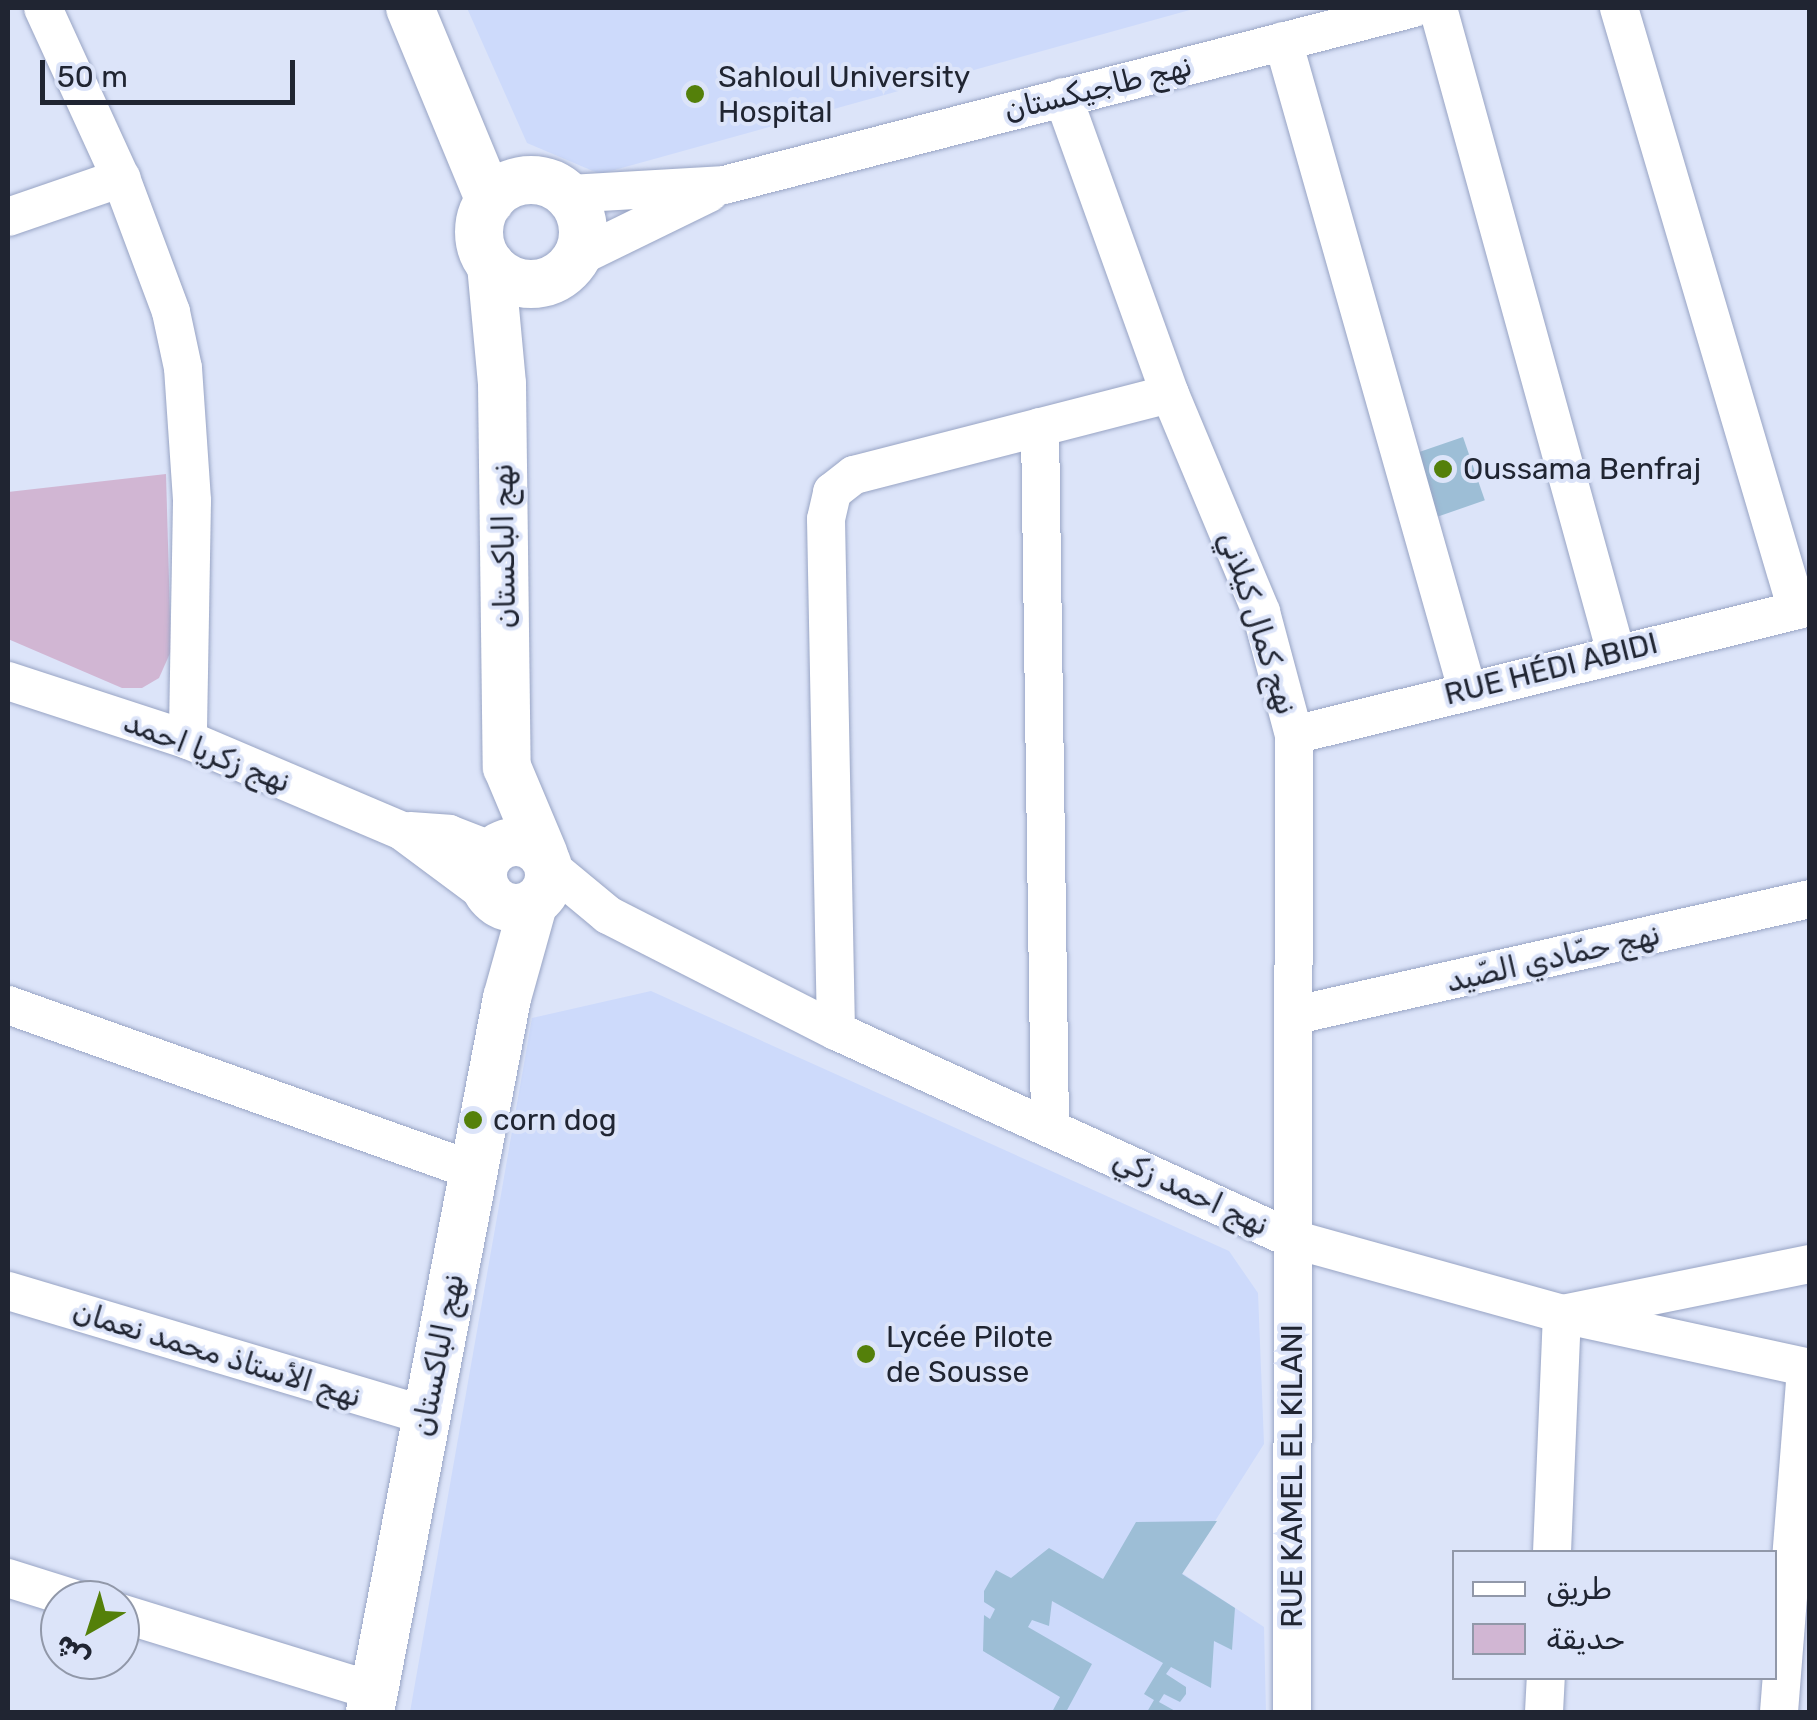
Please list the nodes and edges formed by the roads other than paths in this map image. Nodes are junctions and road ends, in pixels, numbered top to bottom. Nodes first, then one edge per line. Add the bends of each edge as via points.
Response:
1 (43, 8) edge
2 (410, 8) edge
3 (1414, 8) edge
4 (1438, 8) edge
5 (1619, 8) edge
6 (1284, 41) junction
7 (444, 90) junction
8 (1063, 96) junction
9 (121, 178) junction
10 (724, 185) junction
11 (551, 187) junction
12 (490, 201) junction
13 (8, 217) edge
14 (491, 266) junction
15 (566, 268) junction
16 (502, 384) junction
17 (1170, 394) junction
18 (1040, 427) junction
19 (1803, 609) edge
20 (1616, 653) junction
21 (8, 681) edge
22 (1467, 689) junction
23 (1294, 735) junction
24 (188, 740) junction
25 (517, 878) junction
26 (1810, 899) edge
27 (8, 1005) edge
28 (1296, 1015) junction
29 (836, 1031) junction
30 (1050, 1128) junction
31 (474, 1171) junction
32 (1292, 1238) junction
33 (1810, 1264) edge
34 (8, 1291) edge
35 (1562, 1314) junction
36 (1808, 1367) edge
37 (427, 1416) junction
38 (1552, 1550) edge
39 (8, 1578) edge
40 (40, 1588) edge
41 (140, 1620) edge
42 (1546, 1680) edge
43 (372, 1702) edge
44 (1292, 1712) edge
45 (1544, 1712) edge
46 (1779, 1712) edge

1 - 9 street
2 - 7 street
3 - 6 street, نهج طاجيكستان
4 - 20 street
5 - 19 street
6 - 8 street, نهج طاجيكستان
6 - 22 street
7 - 11 street
7 - 12 street
8 - 10 street, نهج طاجيكستان
8 - 17 street, نهج كمال كيلاني
9 - 13 street
9 - 24 street via 171,312 185,386 192,501
10 - 11 street
10 - 15 street
11 - 12 street via 518,182
11 - 15 street via 583,224
12 - 14 street via 479,234
14 - 15 street via 520,284
14 - 16 street, نهج الباكستان
15 - 16 street, نهج الباكستان
16 - 25 street, نهج الباكستان via 507,767
17 - 18 street
17 - 23 street, نهج كمال كيلاني via 1261,612
18 - 29 street via 854,475 842,481 828,505
18 - 30 street
19 - 20 street, RUE HÉDI ABIDI
20 - 22 street, RUE HÉDI ABIDI
21 - 24 street, نهج زكريا احمد
22 - 23 street, RUE HÉDI ABIDI
23 - 28 street, نهج كمال كيلاني
24 - 25 street, نهج زكريا احمد via 402,830 449,834
25 - 29 street, نهج احمد زكي via 608,916
25 - 31 street, نهج الباكستان via 506,998
26 - 28 street, نهج حمّادي الصّيد
27 - 31 street
28 - 32 street, نهج كمال كيلاني
29 - 30 street, نهج احمد زكي
30 - 32 street, نهج احمد زكي
31 - 37 street, نهج الباكستان
32 - 35 street, نهج احمد زكي
32 - 44 street, RUE KAMEL EL KILANI
33 - 35 street
34 - 37 street, نهج الأستاذ محمد نعمان
35 - 36 street, نهج احمد زكي
35 - 38 street
36 - 46 street
37 - 43 street, نهج الباكستان
39 - 40 street
41 - 43 street
42 - 45 street

